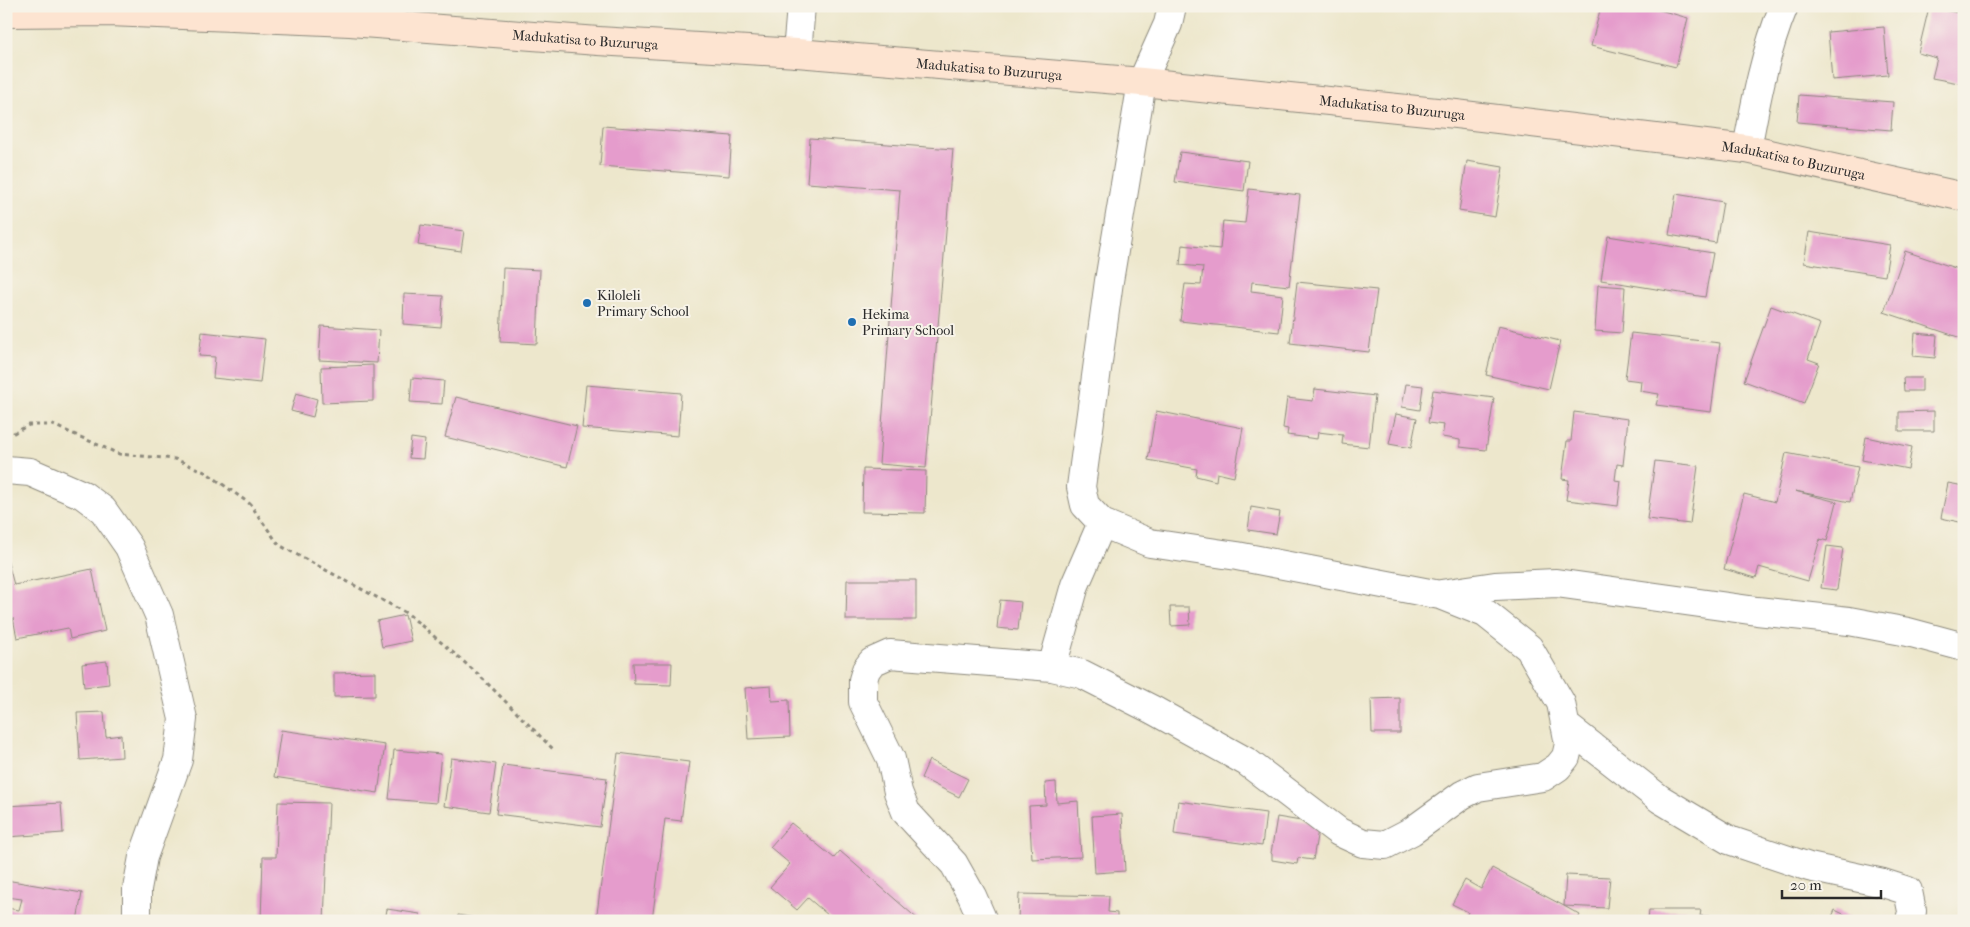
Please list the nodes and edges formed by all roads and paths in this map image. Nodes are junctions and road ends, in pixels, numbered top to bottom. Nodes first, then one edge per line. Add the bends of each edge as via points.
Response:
1 (802, 6) edge
2 (1172, 6) edge
3 (1784, 6) edge
4 (109, 9) edge
5 (6, 13) edge
6 (797, 53) junction
7 (1142, 82) junction
8 (1747, 149) junction
9 (1964, 197) edge
10 (6, 437) edge
11 (6, 470) edge
12 (1102, 523) junction
13 (1440, 595) junction
14 (1964, 647) edge
15 (1052, 667) junction
16 (1565, 725) junction
17 (553, 749) dead end
18 (137, 921) edge
19 (983, 921) edge
20 (1910, 921) edge

1 - 6 street
2 - 7 street via 1168,24
3 - 8 street via 1757,90
4 - 5 main road, Madukatisa to Buzuruga
4 - 6 main road, Madukatisa to Buzuruga
6 - 7 main road, Madukatisa to Buzuruga
7 - 8 main road, Madukatisa to Buzuruga via 1456,114
7 - 12 street via 1109,281 1081,487 1085,505
8 - 9 main road, Madukatisa to Buzuruga
10 - 17 path via 29,425 54,425 119,454 175,459 207,473 250,504 279,545 408,614 478,674
11 - 18 street via 30,472 83,495 103,510 129,547 159,614 183,719 178,760 144,857 137,889
12 - 13 street via 1150,543 1237,556
12 - 15 street via 1075,585
13 - 14 street via 1495,586 1556,583 1849,621
13 - 16 street via 1485,613 1529,648 1560,703
15 - 16 street via 1082,674 1247,762 1339,832 1363,844 1385,844 1403,836 1478,787 1543,777 1566,757 1569,744
15 - 19 street via 890,654 872,662 863,680 863,702 891,758 906,812 954,864
16 - 20 street via 1660,799 1729,840 1809,867 1908,891 1912,911

